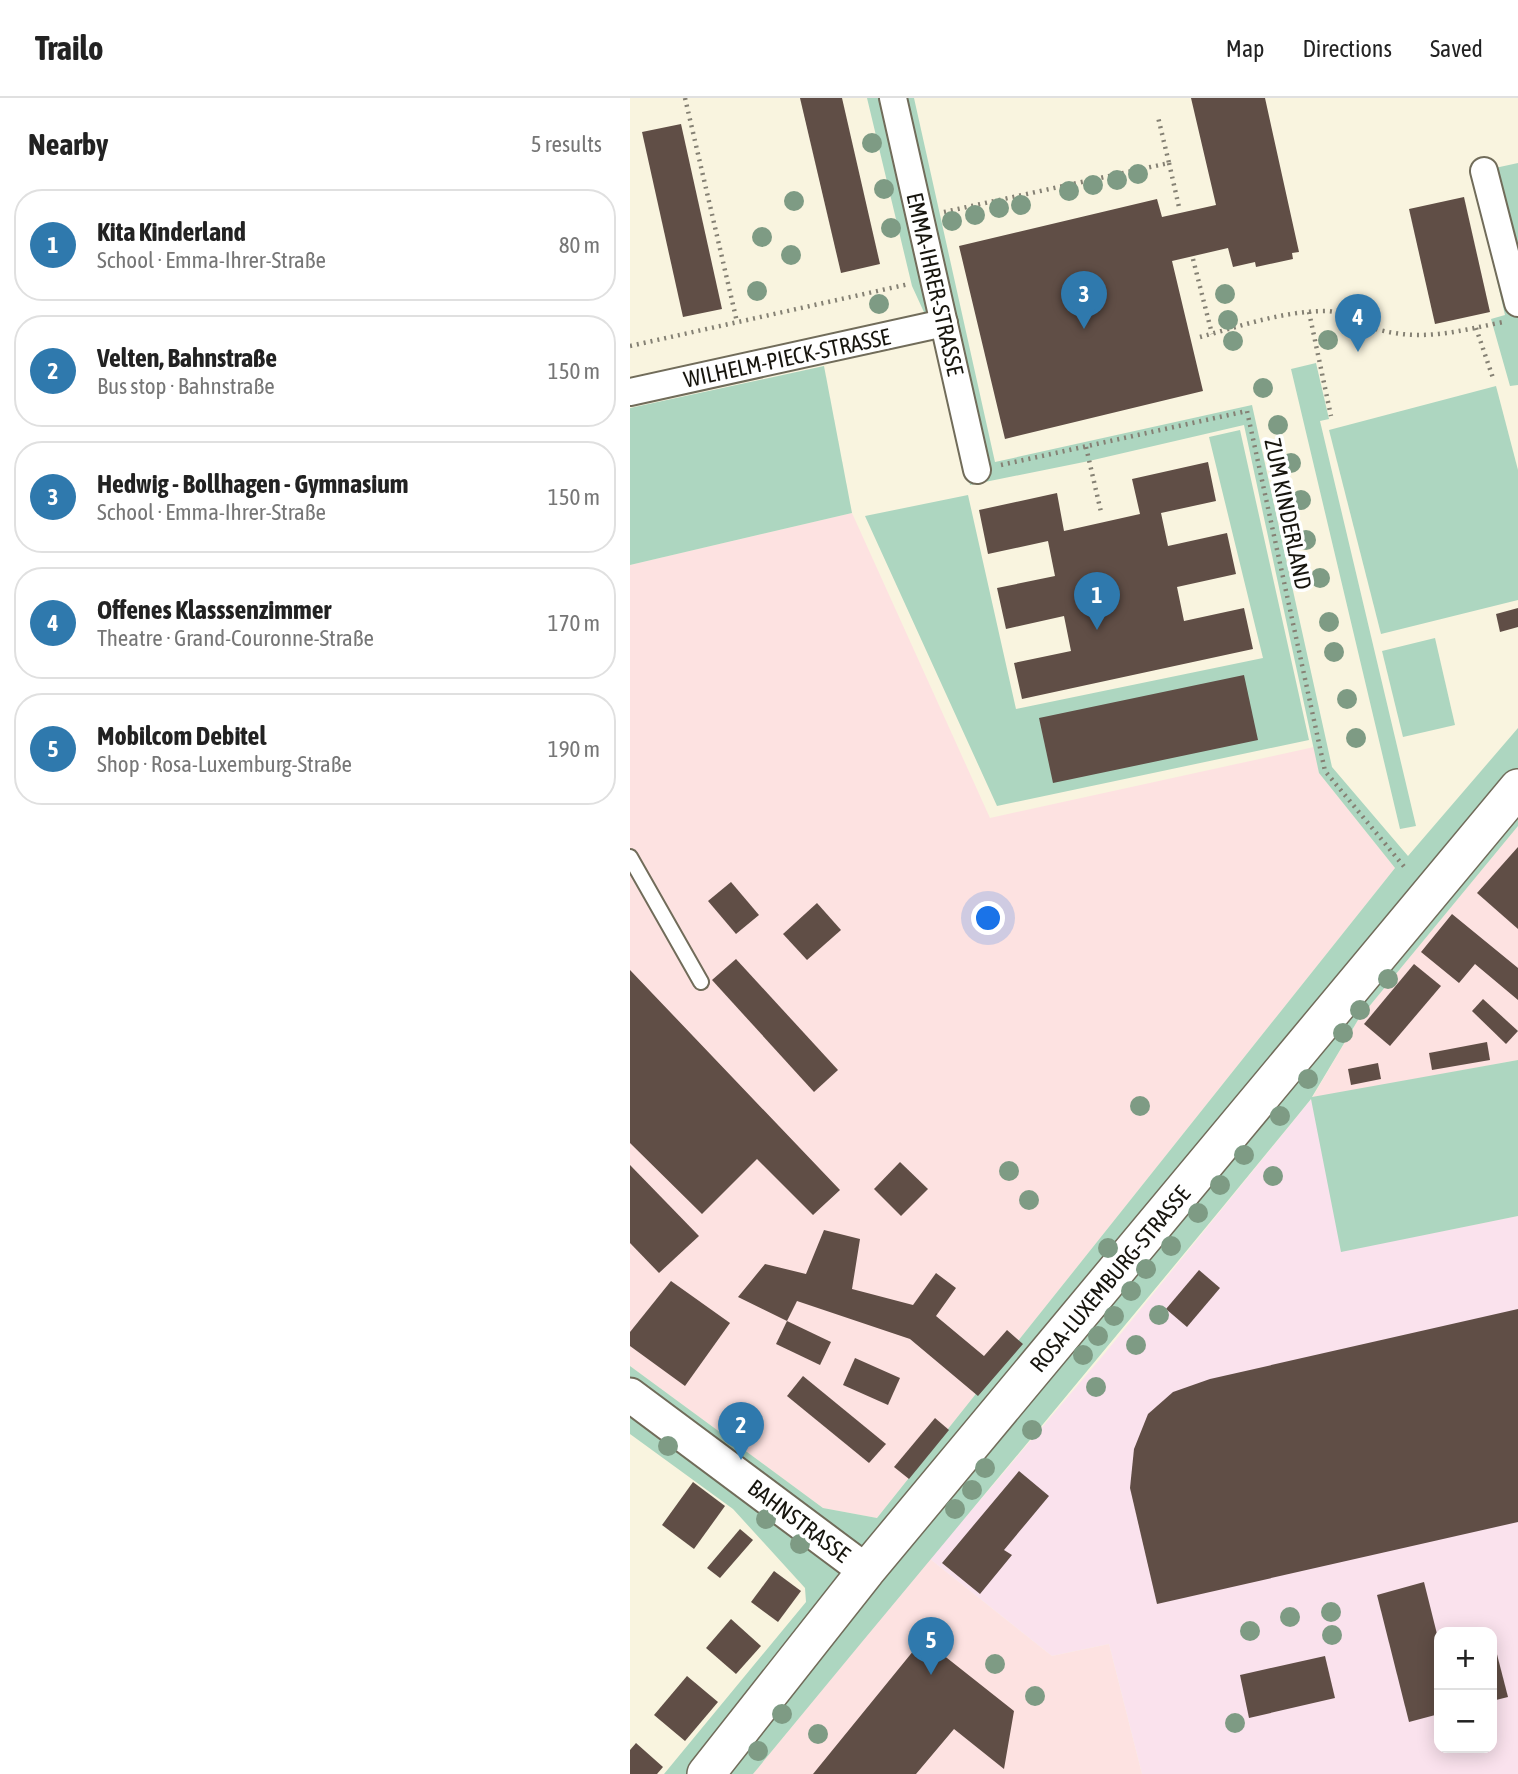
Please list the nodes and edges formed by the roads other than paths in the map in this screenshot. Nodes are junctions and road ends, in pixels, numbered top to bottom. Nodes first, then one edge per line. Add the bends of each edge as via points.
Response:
1 (892, 98) edge
2 (1484, 171) dead end
3 (1512, 313) edge
4 (944, 323) junction
5 (630, 391) edge
6 (977, 470) road end
7 (1518, 788) edge
8 (630, 857) edge
9 (701, 982) dead end
10 (630, 1395) edge
11 (866, 1571) junction
12 (706, 1774) edge

1 - 4 street, EMMA-IHRER-STRASSE
2 - 3 street
4 - 5 street, WILHELM-PIECK-STRASSE
4 - 6 street, EMMA-IHRER-STRASSE
7 - 11 main road, ROSA-LUXEMBURG-STRASSE
8 - 9 lane
10 - 11 street, BAHNSTRASSE
11 - 12 main road, ROSA-LUXEMBURG-STRASSE

